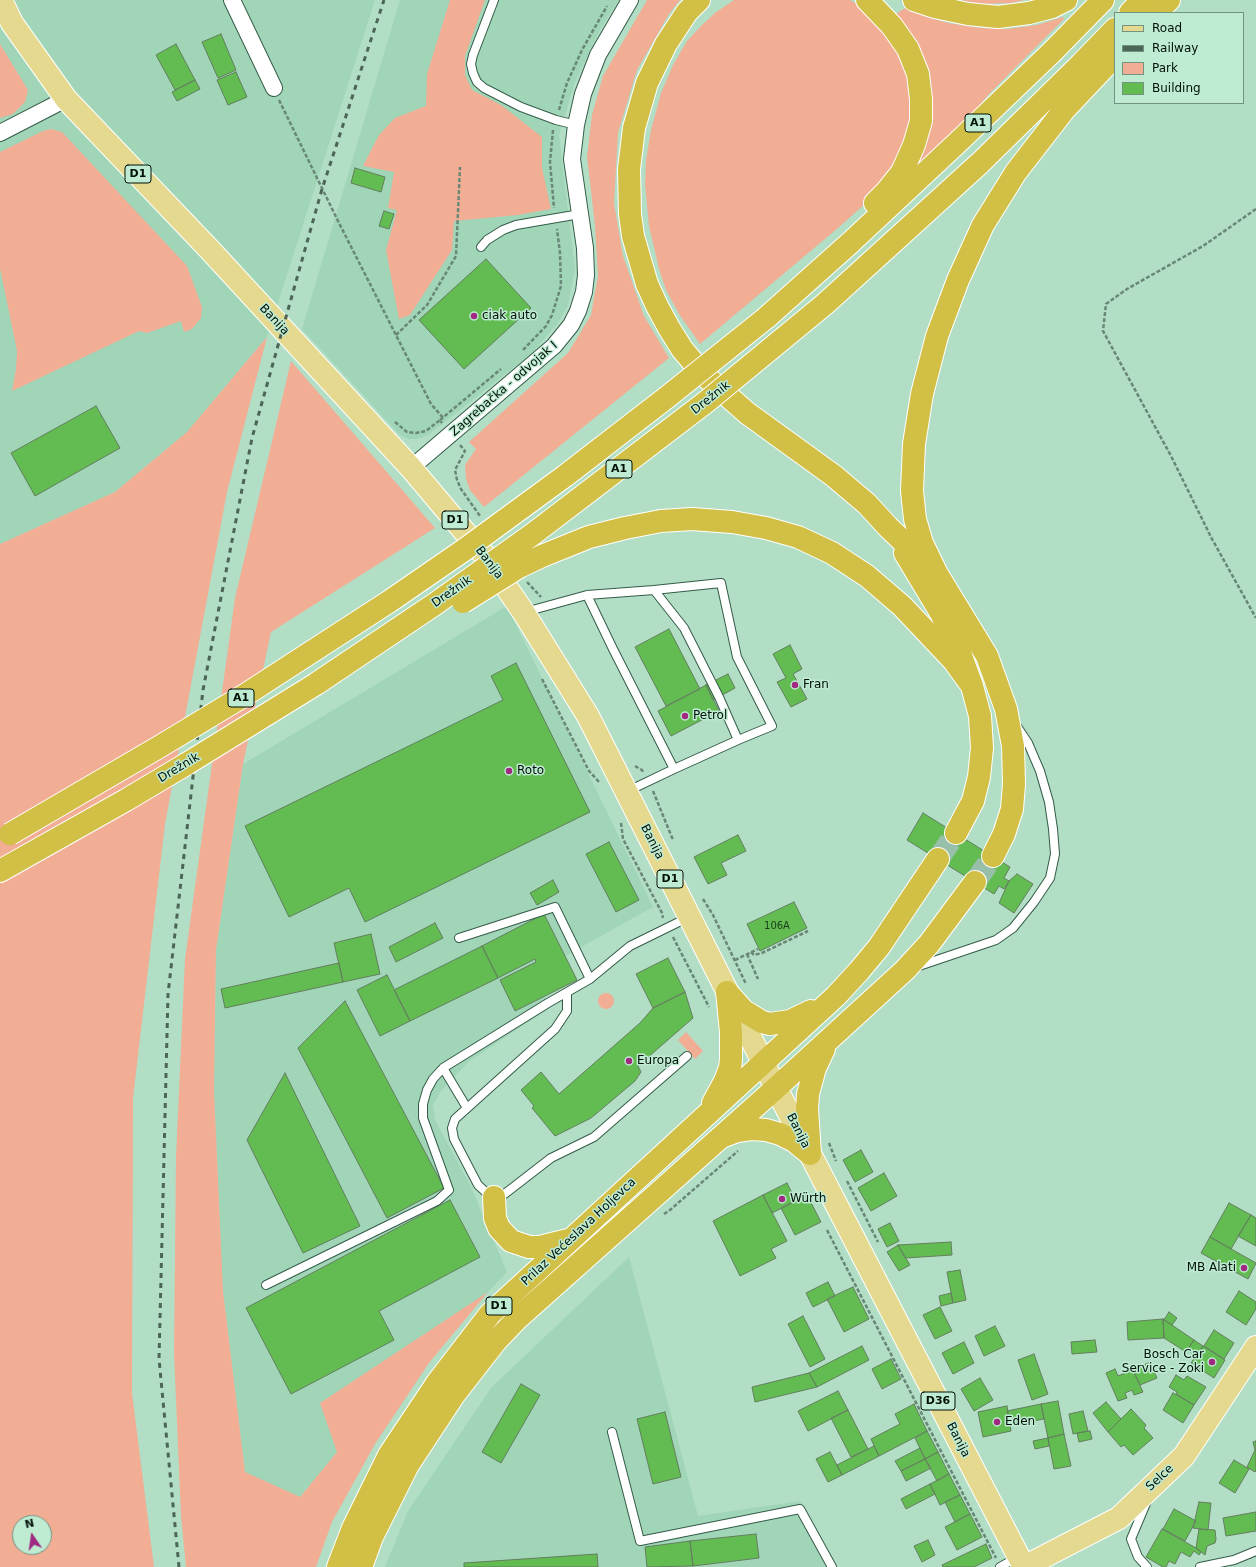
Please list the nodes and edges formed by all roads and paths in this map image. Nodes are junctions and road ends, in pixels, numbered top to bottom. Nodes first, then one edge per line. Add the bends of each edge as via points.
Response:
1 (1, 0) edge
2 (232, 0) edge
3 (494, 0) edge
4 (630, 0) edge
5 (699, 0) edge
6 (867, 0) edge
7 (914, 0) edge
8 (1066, 0) edge
9 (1103, 0) edge
10 (1142, 0) edge
11 (1169, 0) edge
12 (1131, 12) edge
13 (1157, 12) edge
14 (1114, 30) edge
15 (1114, 57) edge
16 (274, 88) joint
17 (66, 99) junction
18 (576, 125) junction
19 (0, 133) edge
20 (551, 136) dead end
21 (460, 167) dead end
22 (1256, 209) edge
23 (580, 214) junction
24 (556, 218) junction
25 (850, 243) junction
26 (481, 247) dead end
27 (396, 335) junction
28 (518, 354) dead end
29 (502, 368) dead end
30 (442, 419) junction
31 (394, 421) dead end
32 (449, 428) junction
33 (411, 468) junction
34 (888, 527) junction
35 (937, 574) junction
36 (654, 590) junction
37 (587, 595) junction
38 (524, 613) junction
39 (1256, 618) edge
40 (357, 656) junction
41 (539, 675) dead end
42 (972, 686) junction
43 (1006, 709) junction
44 (738, 740) junction
45 (674, 769) junction
46 (604, 788) dead end
47 (627, 792) junction
48 (621, 821) dead end
49 (956, 833) tunnel mouth
50 (0, 840) edge
51 (993, 856) tunnel mouth
52 (938, 859) tunnel mouth
53 (0, 872) edge
54 (975, 882) tunnel mouth
55 (689, 916) junction
56 (663, 918) dead end
57 (808, 931) dead end
58 (671, 935) dead end
59 (459, 938) dead end
60 (758, 949) dead end
61 (751, 952) junction
62 (747, 954) junction
63 (735, 960) dead end
64 (905, 970) junction
65 (590, 979) junction
66 (758, 979) dead end
67 (727, 992) junction
68 (567, 993) junction
69 (836, 996) junction
70 (712, 1013) dead end
71 (829, 1039) junction
72 (687, 1056) dead end
73 (763, 1063) junction
74 (443, 1068) junction
75 (776, 1088) junction
76 (467, 1108) junction
77 (704, 1118) junction
78 (721, 1137) junction
79 (828, 1141) dead end
80 (742, 1147) dead end
81 (810, 1154) junction
82 (836, 1162) dead end
83 (843, 1175) dead end
84 (494, 1196) junction
85 (663, 1215) dead end
86 (825, 1227) dead end
87 (573, 1238) junction
88 (880, 1246) dead end
89 (266, 1285) dead end
90 (1256, 1347) edge
91 (612, 1432) dead end
92 (1155, 1483) junction
93 (1256, 1551) edge
94 (1011, 1564) edge
95 (338, 1567) edge
96 (361, 1567) edge
97 (832, 1567) edge
98 (1147, 1567) edge
99 (1200, 1567) edge

1 - 17 main road, D1 via 12,23
2 - 16 street
3 - 18 lane via 471,64 477,82 521,107
4 - 18 street, Zagrebačka - odvojak I via 598,55 583,94
5 - 34 highway via 687,12 666,44 647,83 634,128 629,169 630,214 632,236 647,284 682,349 703,374 747,413 834,476 867,504
6 - 25 highway via 892,26 908,49 918,74 921,121 902,172 886,192 856,220
7 - 8 highway via 968,14 998,17 1029,13
9 - 25 highway, A1 via 962,139
10 - 12 highway
11 - 13 highway
14 - 40 highway, Drežnik / A1, bridge via 980,163 781,342 645,450 486,568
15 - 35 highway via 1064,110 1016,172 983,225 958,280 937,336 922,394 914,444 912,491 915,519 922,543
16 - 27 path
17 - 19 street
17 - 33 main road, Banija / D1 via 210,250
18 - 23 street, Zagrebačka - odvojak I via 572,159
20 - 24 path via 550,162
21 - 27 path via 456,256 427,305
22 - 39 path via 1203,246 1127,289 1106,304 1103,331
23 - 24 lane
23 - 32 street, Zagrebačka - odvojak I via 586,275 584,292 571,325 554,346
24 - 26 lane via 527,222 503,230
24 - 28 path via 561,286 546,326
25 - 50 highway, A1, bridge via 766,318 666,398 464,550 245,695
27 - 30 path via 431,404
29 - 30 path
30 - 31 path via 426,431 416,433 407,432
30 - 32 path
30 - 32 path
32 - 33 street, Zagrebačka - odvojak I
33 - 38 main road, Banija / D1 via 485,556
34 - 35 highway
34 - 42 highway via 940,613 960,653
35 - 43 highway via 987,656
36 - 37 lane
36 - 44 lane via 684,628
36 - 44 lane via 721,583 737,657 772,726
37 - 38 lane
37 - 45 lane
38 - 47 main road, Banija / D1 via 580,701
40 - 42 highway, bridge via 376,655 392,648 489,585 542,556 589,537 625,528 661,521 692,519 766,528 798,537 832,553 867,576 902,606 954,661
40 - 53 highway, Drežnik / A1, bridge via 154,784
41 - 46 path via 590,771
42 - 49 highway via 980,722 982,748 979,777 973,802
43 - 51 highway via 1013,746 1012,809
43 - 64 lane via 1028,743 1049,802 1055,854 1050,878 1013,928 996,940
44 - 45 lane
45 - 47 lane
47 - 55 main road, Banija / D1
48 - 56 path via 623,839
52 - 69 highway via 879,947
54 - 64 highway, Prilaz Većeslava Holjevca via 929,944
55 - 65 lane via 630,946
55 - 67 main road, Banija / D1
57 - 61 path via 762,953 754,955
58 - 70 path
59 - 65 lane via 555,907
60 - 61 path
61 - 62 path
62 - 63 path
62 - 66 path
64 - 71 highway, Prilaz Većeslava Holjevca
65 - 68 lane
67 - 69 highway via 744,1011 770,1024 800,1017
67 - 73 main road, Banija / D1
67 - 77 highway via 732,1049 730,1068
68 - 74 lane
68 - 76 lane via 567,1011 555,1029
69 - 73 highway, Prilaz Većeslava Holjevca
71 - 75 highway, Prilaz Većeslava Holjevca
71 - 81 highway via 815,1068 808,1094
72 - 84 lane via 594,1137 551,1158 511,1190 503,1195
73 - 75 main road, Banija / D1
73 - 77 highway, Prilaz Većeslava Holjevca / D1
74 - 76 lane
74 - 89 lane via 427,1090 423,1118 449,1190 437,1201
75 - 78 highway, Prilaz Većeslava Holjevca / D1
75 - 81 main road, Banija / D36
76 - 84 lane via 455,1119 452,1128 454,1139 478,1185 489,1195
77 - 87 highway, Prilaz Većeslava Holjevca / D1
78 - 81 highway via 737,1131 766,1130 794,1141
78 - 96 highway, Prilaz Većeslava Holjevca / D1 via 518,1318 496,1341 454,1395 408,1465 372,1538
79 - 82 path
80 - 85 path
81 - 94 main road, Banija / D36
83 - 88 path
84 - 87 highway via 495,1218 499,1228 515,1243 529,1248
86 - 94 path
87 - 95 highway, Prilaz Većeslava Holjevca / D1 via 490,1314 437,1383 389,1455 353,1528
90 - 92 main road, Selce via 1184,1456
91 - 97 lane via 640,1541 800,1509
92 - 94 main road, Selce via 1118,1518
92 - 98 lane via 1131,1539 1138,1556
93 - 99 lane via 1234,1560

